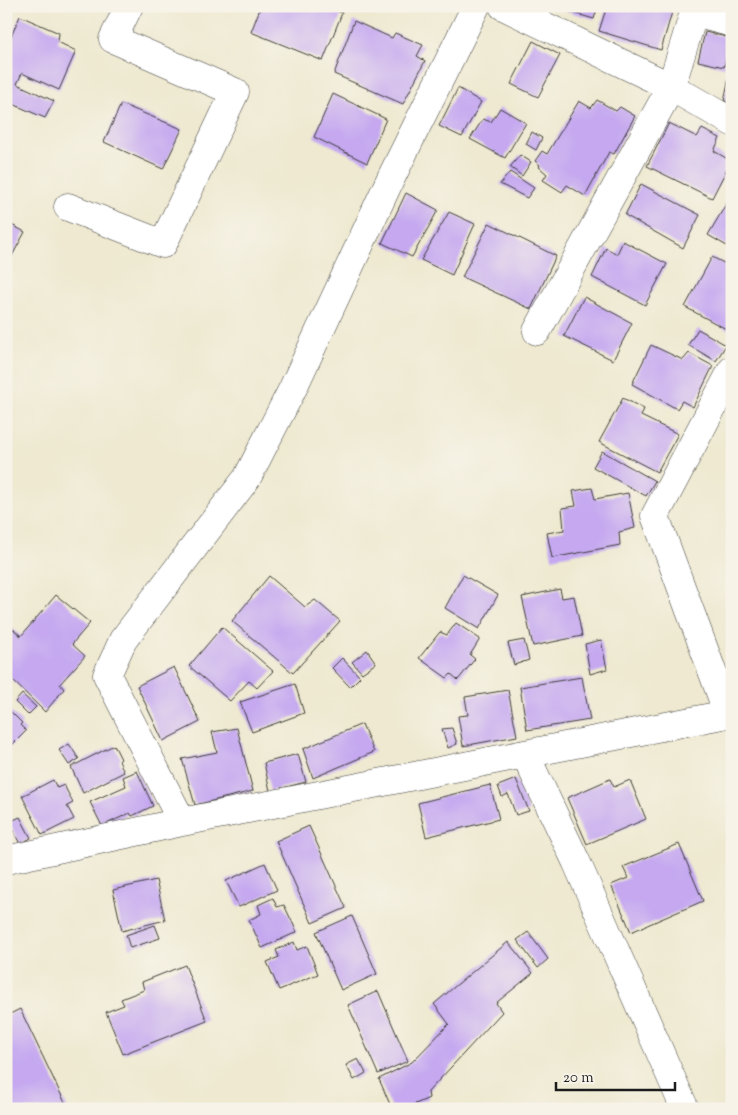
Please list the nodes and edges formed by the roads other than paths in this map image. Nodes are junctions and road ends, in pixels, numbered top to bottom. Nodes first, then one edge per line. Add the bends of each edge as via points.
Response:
1 (128, 6) edge
2 (476, 6) edge
3 (503, 6) edge
4 (695, 10) edge
5 (732, 23) edge
6 (672, 87) junction
7 (732, 122) edge
8 (68, 207) dead end
9 (537, 331) dead end
10 (732, 370) edge
11 (724, 402) edge
12 (730, 714) edge
13 (524, 754) junction
14 (182, 822) junction
15 (6, 860) edge
16 (685, 1109) edge

1 - 8 street via 113,39 235,92 164,244
2 - 14 street via 247,478 123,640 107,675
3 - 6 street
4 - 5 street
4 - 6 street
6 - 7 street
6 - 9 street
10 - 11 street
11 - 12 street via 655,516
12 - 13 street
13 - 14 street
13 - 16 street via 576,861
14 - 15 street

